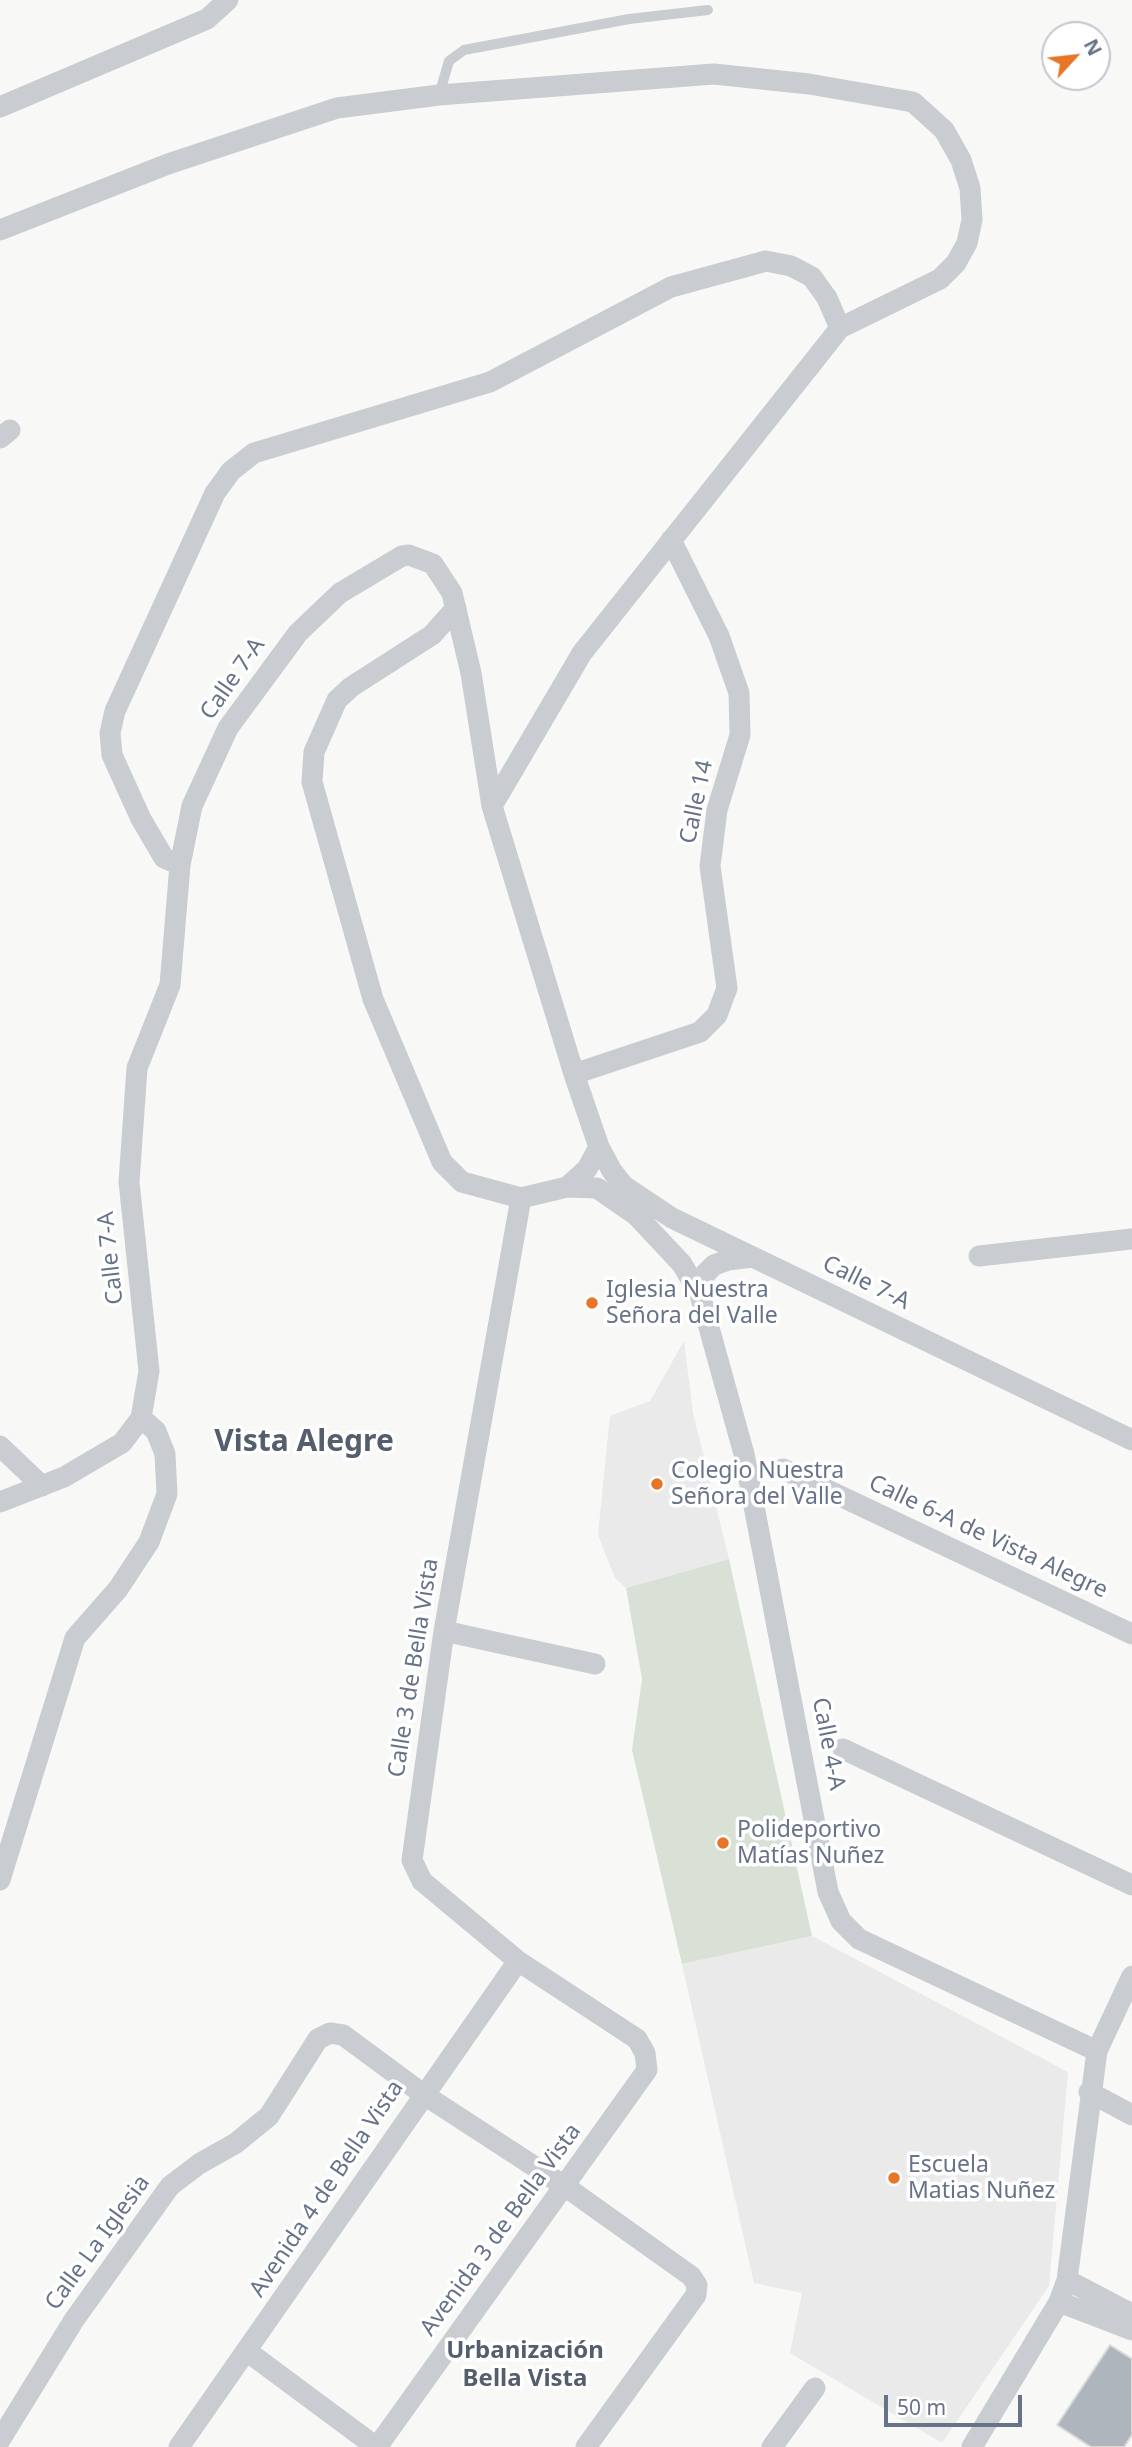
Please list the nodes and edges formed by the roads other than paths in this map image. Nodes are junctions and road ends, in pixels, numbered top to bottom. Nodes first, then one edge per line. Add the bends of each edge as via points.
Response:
1 (228, 0) edge
2 (708, 10) dead end
3 (439, 95) junction
4 (0, 107) edge
5 (0, 230) edge
6 (840, 328) junction
7 (671, 540) junction
8 (456, 608) junction
9 (492, 806) junction
10 (180, 865) junction
11 (574, 1074) junction
12 (598, 1147) junction
13 (568, 1187) junction
14 (521, 1198) junction
15 (1132, 1240) edge
16 (979, 1255) dead end
17 (752, 1257) junction
18 (700, 1295) junction
19 (141, 1418) junction
20 (1132, 1440) edge
21 (0, 1446) edge
22 (0, 1466) edge
23 (783, 1469) dead end
24 (35, 1489) junction
25 (0, 1502) edge
26 (444, 1631) junction
27 (1132, 1634) edge
28 (595, 1664) dead end
29 (843, 1749) dead end
30 (0, 1880) edge
31 (1132, 1885) edge
32 (518, 1961) junction
33 (1132, 1976) edge
34 (637, 2039) joint
35 (1097, 2051) junction
36 (1089, 2092) junction
37 (423, 2094) junction
38 (1132, 2115) edge
39 (566, 2187) junction
40 (1067, 2280) junction
41 (1059, 2302) junction
42 (1132, 2314) edge
43 (1132, 2330) edge
44 (248, 2352) junction
45 (815, 2388) dead end
46 (0, 2440) edge
47 (179, 2447) edge
48 (376, 2447) edge
49 (586, 2447) edge
50 (772, 2447) edge
51 (972, 2447) edge

1 - 4 street via 206,19
2 - 3 lane via 629,19 464,50 449,61
3 - 5 street via 337,108 169,164
3 - 6 street via 714,74 913,102 944,130 961,160 970,188 972,220 967,243 940,279
6 - 7 street
6 - 10 street via 812,277 766,261 671,287 490,382 254,453 231,471 215,493 110,733 111,755 141,819 163,858
7 - 9 street via 582,653
7 - 11 street, Calle 14 via 719,636 739,693 740,735 717,810 710,866 727,988 717,1016 700,1032
8 - 9 street, Calle 7-A
8 - 10 street, Calle 7-A via 445,578 433,564 409,555 340,593 298,633 228,728 192,806
8 - 14 street via 432,635 337,700 314,752 312,782 373,999 442,1162 462,1182
9 - 11 street, Calle 7-A
10 - 19 street, Calle 7-A via 170,985 137,1068 129,1182 149,1371
11 - 12 street, Calle 7-A
12 - 13 street via 587,1169
12 - 17 street, Calle 7-A via 624,1186 672,1219
13 - 14 street
13 - 18 street via 597,1188 636,1215 682,1264
14 - 26 street, Calle 3 de Bella Vista
15 - 16 street
17 - 18 street via 714,1265 705,1274
17 - 20 street, Calle 7-A
18 - 35 street, Calle 4-A via 744,1454 828,1892 841,1921 859,1940
19 - 24 street, Calle 7-A via 122,1443
19 - 30 street via 156,1431 165,1454 167,1494 149,1542 118,1589 75,1638
21 - 24 street
22 - 24 street
23 - 27 street, Calle 6-A de Vista Alegre
24 - 25 street, Calle 7-A
26 - 28 street
26 - 32 street, Calle 3 de Bella Vista via 412,1860 422,1881
29 - 31 street
32 - 34 street, Calle 3 de Bella Vista
32 - 37 street, Avenida 4 de Bella Vista
33 - 35 street
34 - 39 street, Avenida 3 de Bella Vista via 647,2070
35 - 36 street
36 - 38 street
36 - 40 street
37 - 39 street
37 - 44 street, Avenida 4 de Bella Vista
37 - 46 street, Calle La Iglesia via 343,2035 330,2033 318,2039 269,2116 170,2186 74,2320
39 - 48 street, Avenida 3 de Bella Vista
39 - 49 street via 691,2276 697,2285 696,2295
40 - 41 street
40 - 42 street
41 - 43 street
41 - 51 street
44 - 47 street, Avenida 4 de Bella Vista
44 - 48 street
45 - 50 street

